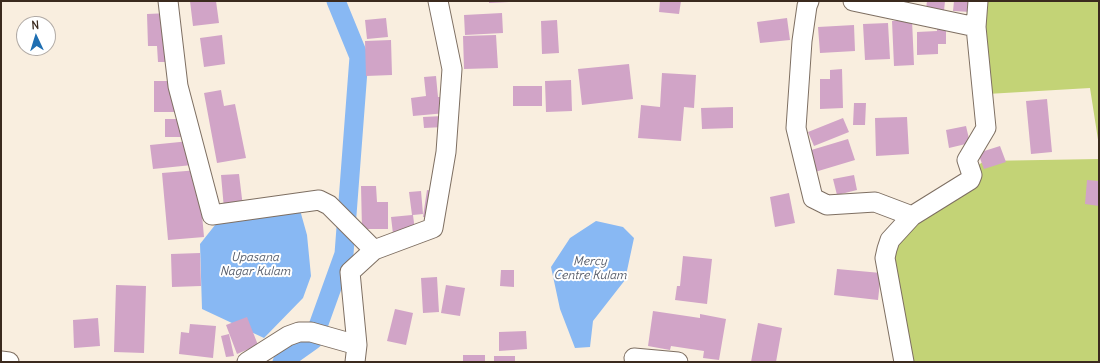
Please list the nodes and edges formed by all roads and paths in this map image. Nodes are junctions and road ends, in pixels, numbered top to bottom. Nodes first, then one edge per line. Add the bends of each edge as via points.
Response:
1 (168, 1) edge
2 (438, 1) edge
3 (809, 1) edge
4 (853, 1) edge
5 (978, 1) edge
6 (976, 27) junction
7 (912, 216) junction
8 (374, 250) junction
9 (356, 353) edge
10 (634, 358) dead end
11 (1, 361) edge
12 (9, 362) edge
13 (247, 362) edge
14 (678, 362) edge
15 (904, 362) edge

1 - 8 street via 178,86 212,215 319,200 329,205
2 - 8 street via 452,69 446,152 433,228
3 - 7 street via 802,41 796,128 813,198 827,205 875,202
4 - 6 street
5 - 6 street
6 - 7 street via 986,128 967,160 972,174 970,180
7 - 15 street via 890,240 885,258
8 - 9 street via 350,272
9 - 13 street via 312,332 299,332 288,336
10 - 14 street
11 - 12 street

